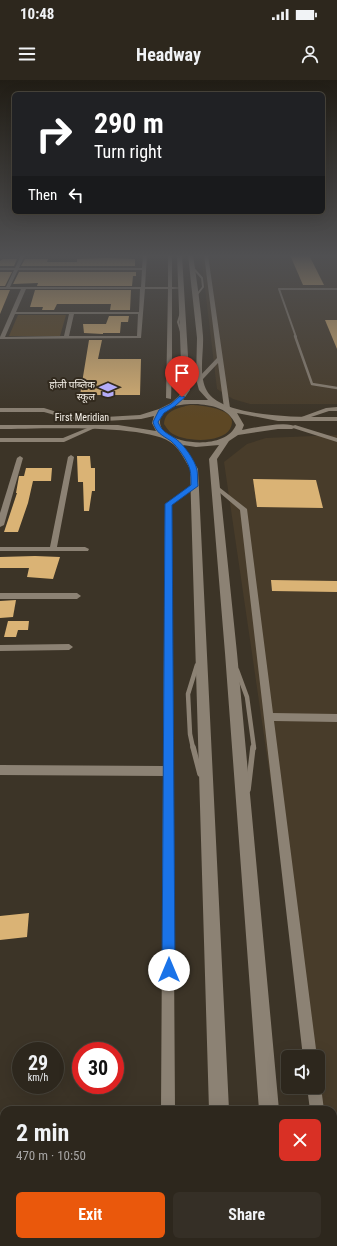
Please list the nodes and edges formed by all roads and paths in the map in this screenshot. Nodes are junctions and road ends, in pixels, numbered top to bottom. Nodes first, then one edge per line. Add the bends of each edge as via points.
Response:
1 (141, 309) edge
2 (169, 309) edge
3 (182, 309) edge
4 (197, 309) edge
5 (213, 309) edge
6 (286, 309) edge
7 (14, 312) joint
8 (72, 313) junction
9 (141, 314) junction
10 (66, 337) junction
11 (1, 338) edge
12 (219, 359) junction
13 (169, 363) junction
14 (185, 371) junction
15 (201, 378) junction
16 (337, 388) edge
17 (171, 401) junction
18 (228, 408) junction
19 (337, 409) edge
20 (0, 410) edge
21 (161, 412) junction
22 (0, 419) edge
23 (76, 419) junction
24 (299, 419) junction
25 (337, 419) edge
26 (0, 427) edge
27 (94, 427) junction
28 (295, 427) junction
29 (337, 427) edge
30 (231, 436) junction
31 (169, 438) junction
32 (0, 440) edge
33 (337, 440) edge
34 (71, 457) dead end
35 (20, 458) dead end
36 (194, 486) junction
37 (215, 486) junction
38 (0, 525) edge
39 (0, 549) edge
40 (53, 549) junction
41 (85, 549) dead end
42 (0, 596) edge
43 (77, 596) dead end
44 (69, 647) dead end
45 (0, 648) edge
46 (268, 717) junction
47 (337, 718) edge
48 (0, 770) edge
49 (169, 771) junction
50 (309, 1050) edge
51 (315, 1094) edge
52 (168, 1106) edge
53 (219, 1106) edge
54 (269, 1106) edge
55 (316, 1106) edge

1 - 9 street
2 - 13 street
3 - 14 street
4 - 15 street
5 - 12 street
6 - 16 lane via 312,384
7 - 8 street
7 - 11 street
8 - 9 street
8 - 10 street
9 - 10 street via 139,337
10 - 11 street
12 - 15 street
12 - 18 street
13 - 14 street
13 - 17 street
14 - 17 street via 186,390 182,397
15 - 18 street via 202,388 207,397
17 - 18 street via 203,401
17 - 21 street, First Meridian
18 - 24 street via 278,419
18 - 30 street via 236,415 240,425
19 - 24 street via 328,409
20 - 23 street via 44,410
21 - 23 street, First Meridian via 141,418
21 - 31 street via 156,422 158,429
22 - 23 street, First Meridian
24 - 25 street
26 - 27 street, First Meridian
27 - 31 street, First Meridian via 118,427
27 - 32 street via 64,440
28 - 29 street, First Meridian
28 - 30 street, First Meridian via 278,427
28 - 33 street
30 - 31 street, First Meridian via 216,443 195,445
30 - 37 street via 213,459
31 - 36 street via 188,458 194,469
34 - 40 street
35 - 38 street
36 - 49 street via 168,504
36 - 53 street
37 - 46 street via 242,509
37 - 54 street
39 - 40 street
40 - 41 street
42 - 43 street
44 - 45 street
46 - 47 street
46 - 50 street
48 - 49 street
49 - 52 street
51 - 55 street

